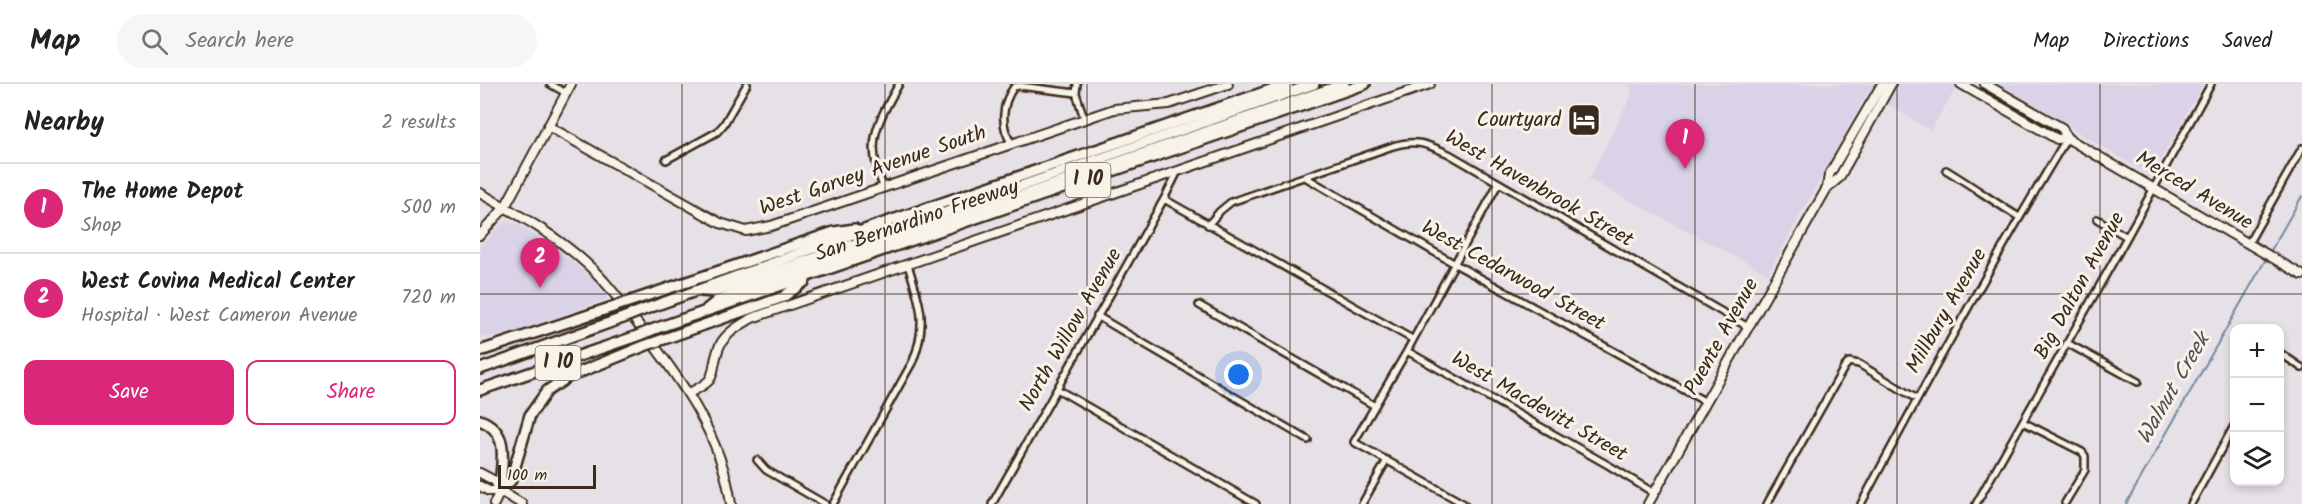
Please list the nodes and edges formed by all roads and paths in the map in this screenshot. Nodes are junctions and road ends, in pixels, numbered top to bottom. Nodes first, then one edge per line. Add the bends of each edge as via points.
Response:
1 (550, 84) edge
2 (572, 84) edge
3 (747, 84) edge
4 (899, 84) edge
5 (1077, 84) edge
6 (1228, 84) edge
7 (1288, 84) edge
8 (1314, 84) edge
9 (1344, 84) edge
10 (1365, 84) edge
11 (1430, 84) edge
12 (1882, 84) edge
13 (1891, 84) edge
14 (1961, 84) edge
15 (1985, 84) edge
16 (2211, 84) edge
17 (566, 93) junction
18 (1076, 93) junction
19 (1084, 118) junction
20 (548, 126) junction
21 (2067, 138) junction
22 (1011, 142) junction
23 (2302, 148) edge
24 (666, 160) dead end
25 (1946, 170) dead end
26 (1178, 171) junction
27 (1305, 177) junction
28 (1498, 184) junction
29 (883, 186) junction
30 (2153, 187) junction
31 (1827, 188) junction
32 (480, 193) edge
33 (1164, 199) junction
34 (505, 207) junction
35 (2019, 217) junction
36 (2097, 219) dead end
37 (878, 225) junction
38 (1208, 225) junction
39 (480, 235) edge
40 (2127, 237) junction
41 (2248, 244) junction
42 (1455, 264) junction
43 (908, 265) junction
44 (2302, 275) edge
45 (811, 277) junction
46 (696, 291) junction
47 (1198, 305) dead end
48 (703, 312) junction
49 (1097, 316) junction
50 (1748, 327) junction
51 (1412, 339) junction
52 (2067, 343) junction
53 (483, 349) edge
54 (1407, 351) junction
55 (2284, 356) edge
56 (2302, 368) edge
57 (480, 369) edge
58 (2138, 382) dead end
59 (1057, 389) junction
60 (480, 390) edge
61 (689, 393) junction
62 (1917, 399) junction
63 (1706, 402) junction
64 (1375, 406) junction
65 (480, 420) edge
66 (2023, 422) junction
67 (2232, 432) edge
68 (1308, 440) dead end
69 (757, 460) dead end
70 (1387, 460) junction
71 (480, 473) edge
72 (480, 486) edge
73 (500, 491) junction
74 (1654, 493) junction
75 (1452, 501) edge
76 (2065, 503) edge
77 (494, 504) edge
78 (522, 504) edge
79 (731, 504) edge
80 (825, 504) edge
81 (833, 504) edge
82 (992, 504) edge
83 (1256, 504) edge
84 (1362, 504) edge
85 (1464, 504) edge
86 (1648, 504) edge
87 (1767, 504) edge
88 (1862, 504) edge
89 (1976, 504) edge
90 (2191, 504) edge

1 - 17 street
2 - 17 street
3 - 24 street via 717,132
4 - 29 street via 878,122 876,134 876,169
5 - 18 street
6 - 19 street, West Garvey Avenue South via 1169,104 1114,109
7 - 37 highway, San Bernardino Freeway / I 10
8 - 46 highway via 737,285 714,292
9 - 48 highway via 717,301
10 - 45 highway, San Bernardino Freeway / I 10
11 - 26 street
12 - 31 street, Puente Avenue via 1829,176
13 - 31 street, Puente Avenue via 1839,178
14 - 21 street, Merced Avenue via 2057,139
15 - 21 street, Merced Avenue via 2062,128
16 - 30 street, Big Dalton Avenue
17 - 20 street
18 - 19 street
18 - 22 street via 1014,87 1003,123
19 - 22 street, West Garvey Avenue South
20 - 29 street, West Garvey Avenue South via 720,223 746,231 771,226
20 - 34 street
21 - 30 street, Merced Avenue
21 - 35 street, Millbury Avenue
22 - 29 street, West Garvey Avenue South
23 - 41 street
25 - 35 street
26 - 33 street, North Willow Avenue
26 - 43 street
27 - 28 street, West Havenbrook Street via 1393,146 1417,142 1449,154
27 - 38 street, West Havenbrook Street via 1231,202
27 - 42 street, West Cedarwood Street
28 - 42 street
28 - 50 street, West Havenbrook Street
30 - 40 street, Big Dalton Avenue
30 - 41 street, Merced Avenue
31 - 50 street, Puente Avenue
32 - 34 street
33 - 38 street
33 - 49 street, North Willow Avenue
34 - 39 street
34 - 61 street via 586,263 610,288
35 - 62 street, Millbury Avenue
36 - 40 street
37 - 46 highway, San Bernardino Freeway / I 10
37 - 53 highway, bridge via 834,232
38 - 51 street
40 - 52 street, Big Dalton Avenue
41 - 44 street, Merced Avenue
42 - 51 street
42 - 63 street, West Cedarwood Street
43 - 61 street via 752,318 724,339 718,349 714,375
43 - 81 street via 920,304 920,344
45 - 48 highway, San Bernardino Freeway / I 10
45 - 73 highway, bridge via 783,297 644,346 568,377 547,391 530,415 511,480
46 - 57 highway, San Bernardino Freeway / I 10, bridge
47 - 64 street
48 - 60 highway, San Bernardino Freeway / I 10, bridge
49 - 59 street, North Willow Avenue
49 - 68 street
50 - 63 street, Puente Avenue
51 - 54 street
52 - 58 street
52 - 66 street, Big Dalton Avenue
54 - 64 street
54 - 74 street, West Macdevitt Street
55 - 56 street
59 - 82 street, North Willow Avenue
59 - 83 street
61 - 79 street via 723,468
62 - 87 street via 1859,364 1849,363
62 - 88 street, Millbury Avenue
63 - 74 street, Puente Avenue
64 - 70 street via 1354,442
65 - 73 highway via 494,429 503,449
66 - 76 street via 2085,456 2085,470
66 - 89 street, Big Dalton Avenue
67 - 90 street
69 - 80 street via 766,470
70 - 75 street
70 - 84 street
71 - 73 street via 495,481
72 - 73 street
73 - 77 street
73 - 78 street
74 - 86 street, Puente Avenue
75 - 85 street

